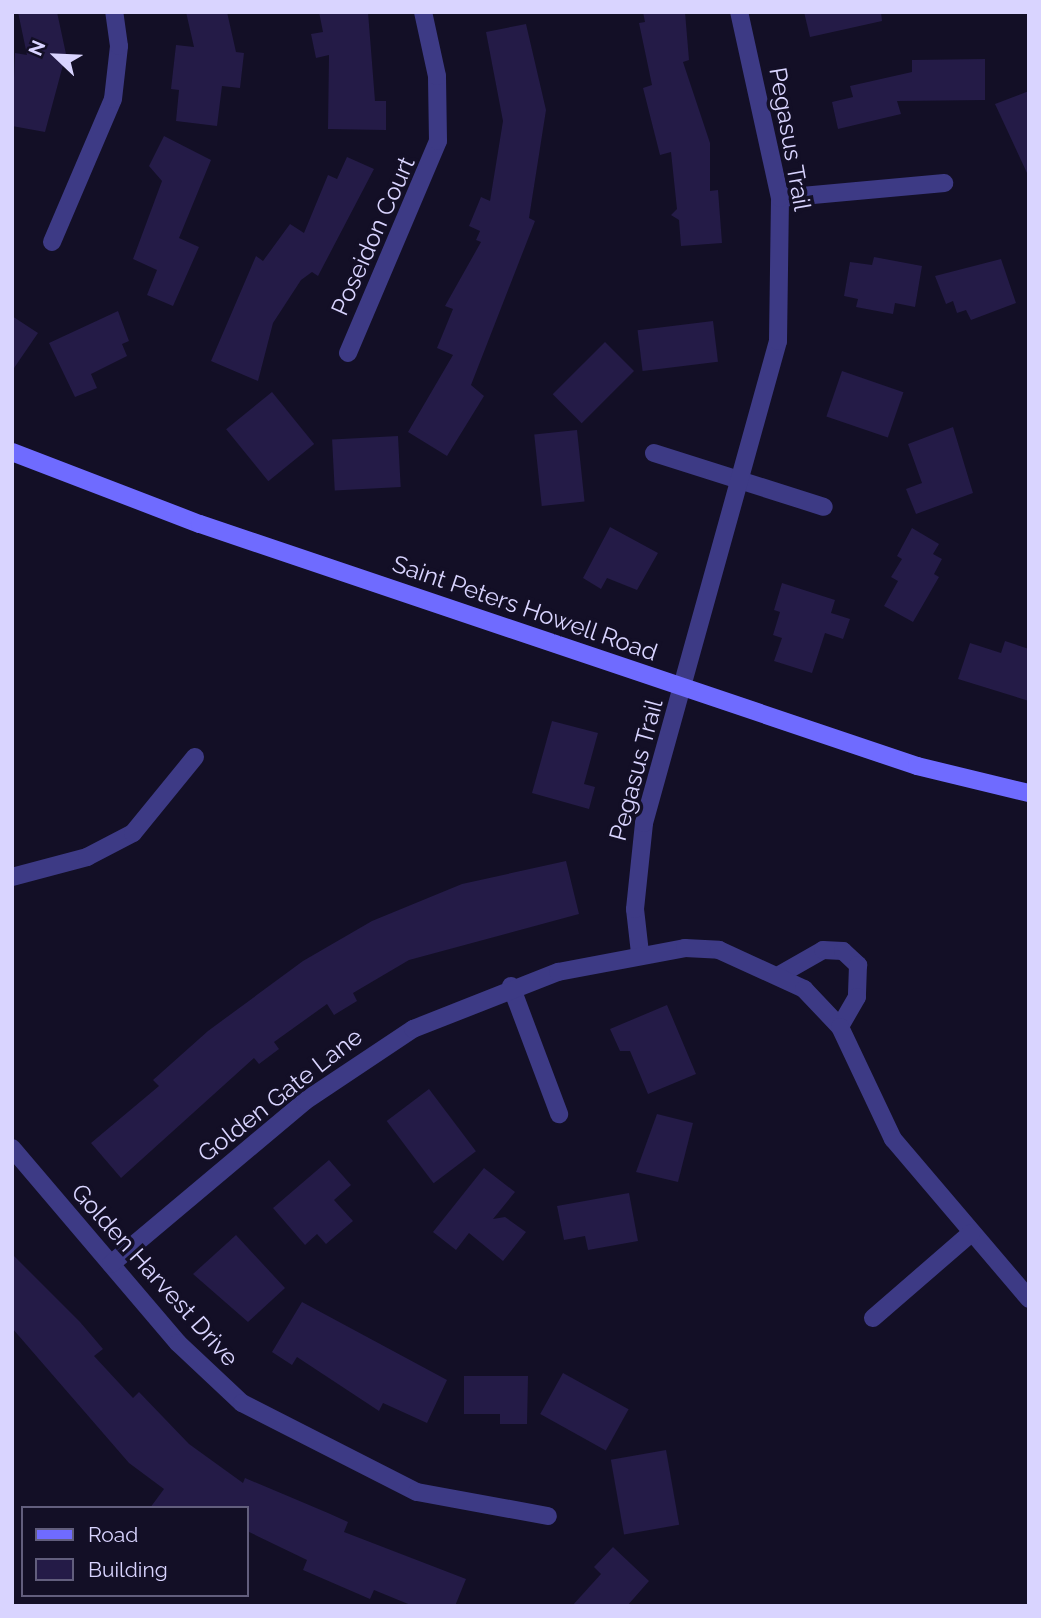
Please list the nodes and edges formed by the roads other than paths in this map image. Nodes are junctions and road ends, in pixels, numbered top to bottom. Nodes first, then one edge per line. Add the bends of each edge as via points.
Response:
1 (114, 12) edge
2 (423, 12) edge
3 (739, 12) edge
4 (944, 183) dead end
5 (780, 198) junction
6 (52, 242) dead end
7 (348, 353) dead end
8 (12, 452) edge
9 (654, 453) dead end
10 (742, 481) junction
11 (824, 507) dead end
12 (683, 687) junction
13 (195, 757) dead end
14 (1029, 793) edge
15 (12, 877) edge
16 (640, 953) junction
17 (781, 974) junction
18 (511, 986) junction
19 (840, 1027) junction
20 (559, 1114) dead end
21 (12, 1148) edge
22 (971, 1233) junction
23 (111, 1264) junction
24 (1029, 1299) edge
25 (873, 1318) dead end
26 (548, 1516) dead end

1 - 6 street via 119,46 113,99
2 - 7 street, Poseidon Court via 437,76 438,141
3 - 5 street, Pegasus Trail
4 - 5 street
5 - 10 street, Pegasus Trail via 778,341
8 - 12 main road, Saint Peters Howell Road via 200,524
9 - 10 street
10 - 11 street
10 - 12 street, Pegasus Trail
12 - 14 main road, Saint Peters Howell Road via 917,766
12 - 16 street, Pegasus Trail via 639,857
13 - 15 street via 133,833 86,857
16 - 17 street, Golden Gate Lane via 719,950
16 - 18 street, Golden Gate Lane
17 - 19 street, Golden Gate Lane
17 - 19 street via 823,950 843,951 858,965 854,1007
18 - 20 street
18 - 23 street, Golden Gate Lane via 432,1020 346,1072
19 - 22 street, Golden Gate Lane via 893,1139
21 - 23 street, Golden Harvest Drive
22 - 24 street, Golden Gate Lane
22 - 25 street
23 - 26 street, Golden Harvest Drive via 212,1380 277,1425 417,1492

